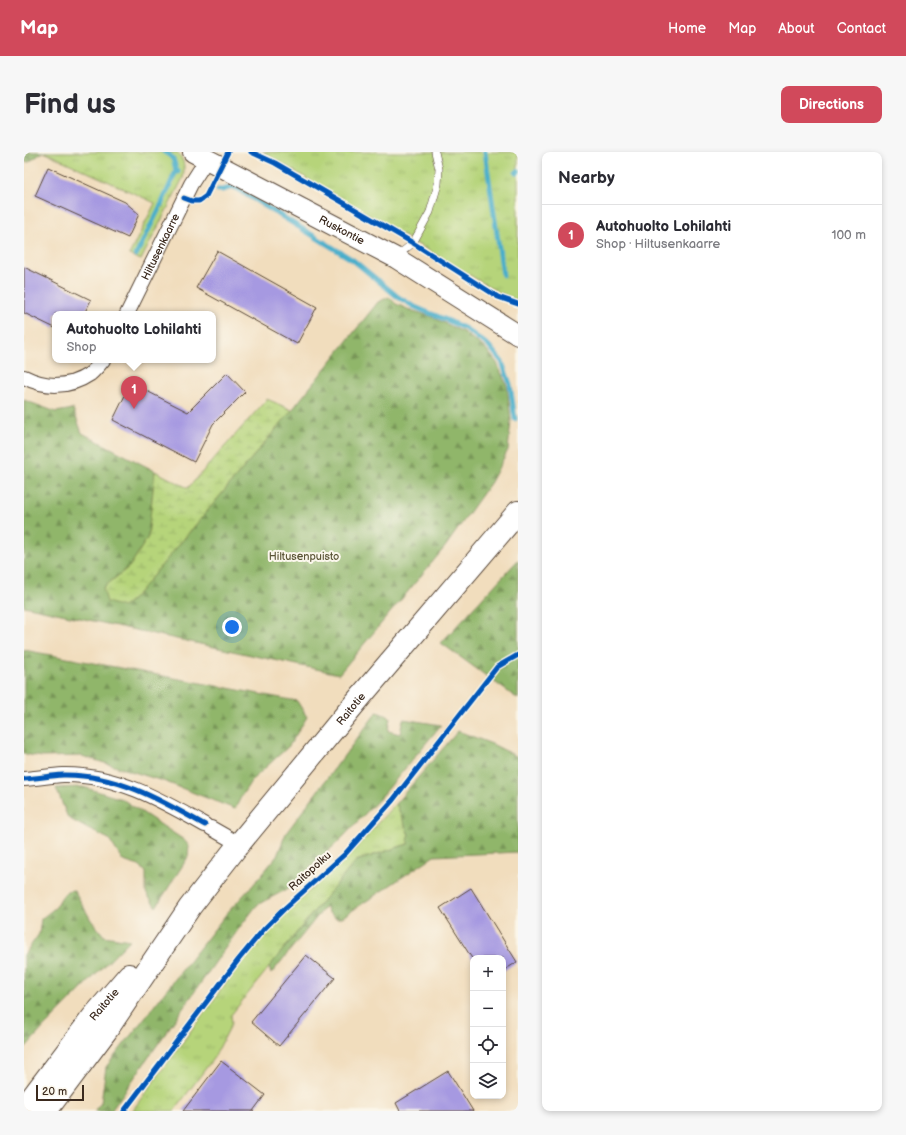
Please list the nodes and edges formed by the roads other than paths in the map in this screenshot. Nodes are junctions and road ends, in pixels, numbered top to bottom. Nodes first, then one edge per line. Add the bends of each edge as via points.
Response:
1 (435, 152) edge
2 (200, 156) edge
3 (396, 258) junction
4 (128, 311) edge
5 (486, 314) junction
6 (518, 325) edge
7 (518, 334) edge
8 (100, 363) edge
9 (24, 376) edge
10 (517, 512) edge
11 (24, 779) edge
12 (239, 844) junction
13 (190, 907) junction
14 (24, 1108) edge
15 (46, 1111) edge

1 - 3 lane via 439,169 438,184 430,212 413,243
2 - 3 main road, Ruskontie
2 - 4 street, Hiltusenkaarre via 191,184
3 - 5 main road, Ruskontie
5 - 6 main road, Ruskontie
5 - 7 main road, Ruskontie
8 - 9 street via 91,373 75,382 57,386 34,382
10 - 12 main road, Raitotie
11 - 12 street via 64,775 108,780 125,785 165,802
12 - 13 main road, Raitotie
13 - 14 main road, Raitotie via 93,1017
13 - 15 main road, Raitotie via 106,1031

